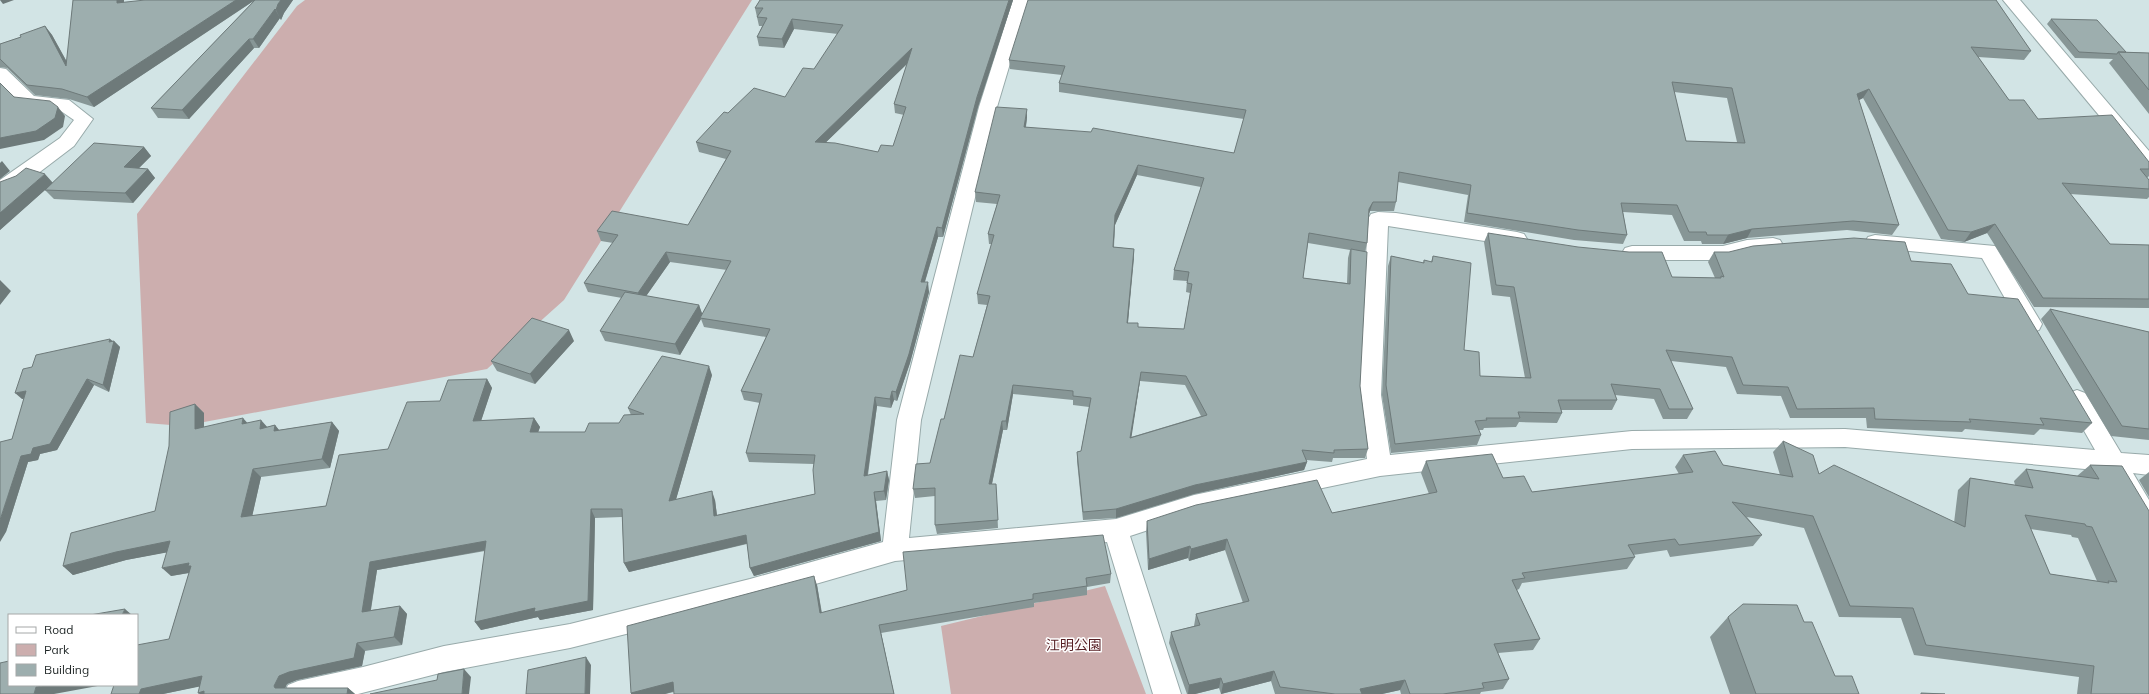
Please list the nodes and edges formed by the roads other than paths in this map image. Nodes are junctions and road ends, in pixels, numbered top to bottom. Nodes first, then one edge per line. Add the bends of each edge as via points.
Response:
1 (1021, 0) edge
2 (2011, 0) edge
3 (0, 73) edge
4 (2149, 163) edge
5 (0, 188) edge
6 (1855, 240) edge
7 (1536, 242) edge
8 (1793, 244) edge
9 (1616, 252) edge
10 (2041, 340) edge
11 (2065, 380) edge
12 (2114, 462) junction
13 (2149, 465) edge
14 (1380, 466) junction
15 (2149, 522) edge
16 (1116, 530) junction
17 (895, 550) junction
18 (298, 694) edge
19 (1167, 694) edge

1 - 17 street via 988,107 909,420
2 - 4 street
3 - 5 street via 29,101 63,104 84,119 67,142 17,179
6 - 10 street via 1988,251
7 - 14 street via 1378,219 1370,395
8 - 9 street via 1747,247 1723,253
11 - 12 street
12 - 13 street
12 - 14 street via 1845,438 1632,440
12 - 15 street
14 - 16 street via 1194,505
16 - 17 street
16 - 19 street
17 - 18 street via 750,591 570,636 444,659

